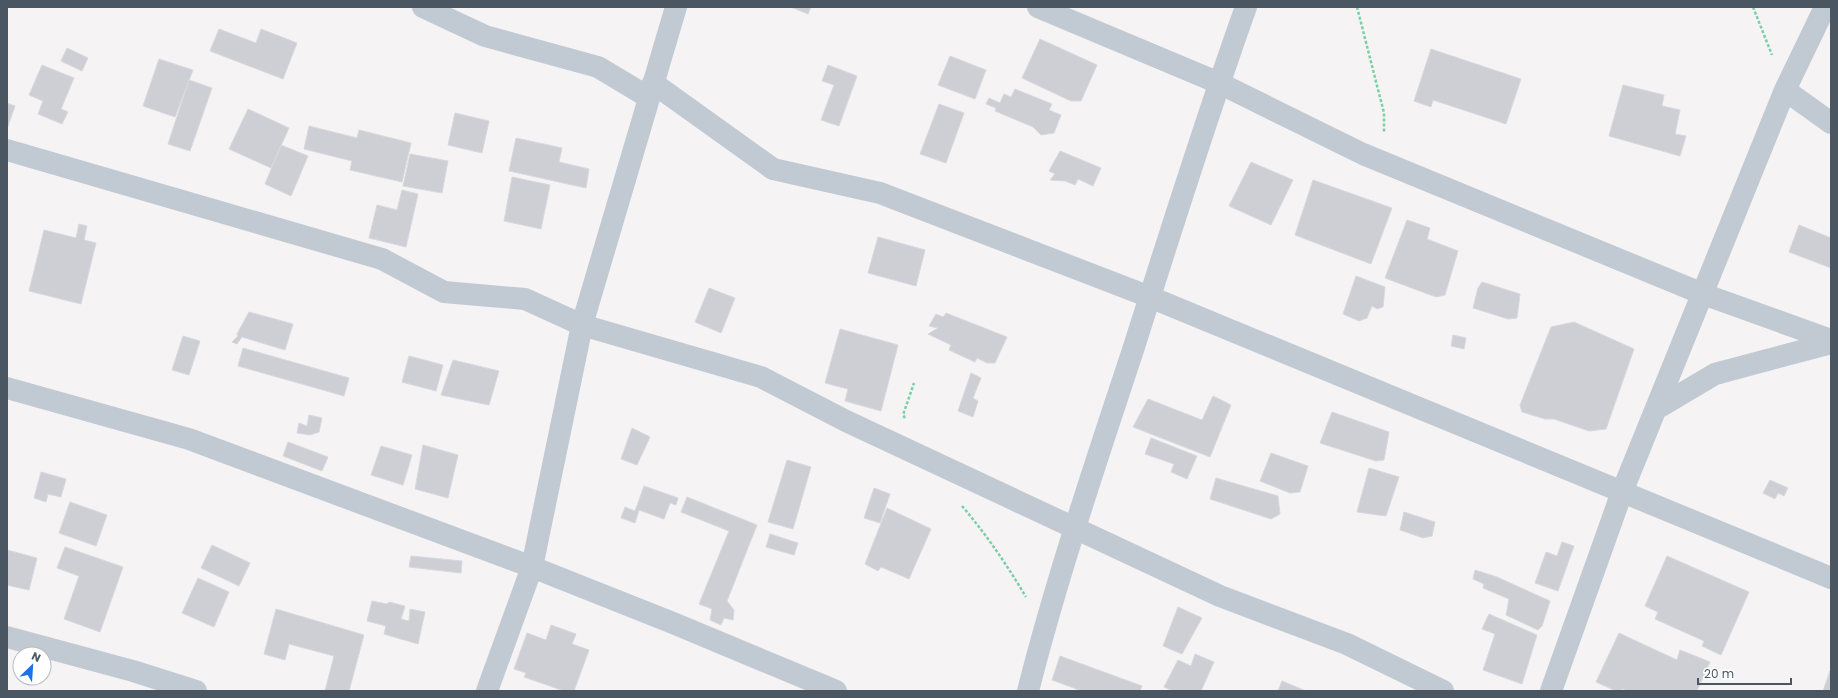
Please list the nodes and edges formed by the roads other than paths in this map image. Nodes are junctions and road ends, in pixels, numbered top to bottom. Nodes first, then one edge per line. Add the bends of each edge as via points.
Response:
1 (424, 7) edge
2 (676, 7) edge
3 (1038, 7) edge
4 (1246, 7) edge
5 (1825, 7) edge
6 (1219, 83) junction
7 (651, 90) junction
8 (1785, 90) junction
9 (1831, 123) edge
10 (7, 150) edge
11 (1703, 294) junction
12 (1150, 297) junction
13 (582, 325) junction
14 (1831, 342) edge
15 (7, 388) edge
16 (1656, 409) junction
17 (1622, 492) junction
18 (1075, 529) junction
19 (532, 567) junction
20 (1831, 578) edge
21 (7, 637) edge
22 (196, 691) edge
23 (487, 691) edge
24 (836, 691) edge
25 (1028, 691) edge
26 (1443, 691) edge
27 (1551, 691) edge

1 - 7 street via 485,36 598,67
2 - 7 street
3 - 6 street
4 - 6 street
5 - 8 street
6 - 11 street via 1383,163
6 - 12 street
7 - 12 street via 773,169 880,192
7 - 13 street
8 - 9 street
8 - 11 street
10 - 13 street via 382,259 444,292 525,299
11 - 14 street
11 - 16 street
12 - 17 street
12 - 18 street
13 - 18 street via 760,377 846,421
13 - 19 street
14 - 16 street via 1716,374
15 - 19 street via 189,439
16 - 17 street
17 - 20 street
17 - 27 street
18 - 25 street via 1044,628
18 - 26 street via 1220,596 1347,644
19 - 23 street
19 - 24 street
21 - 22 street

